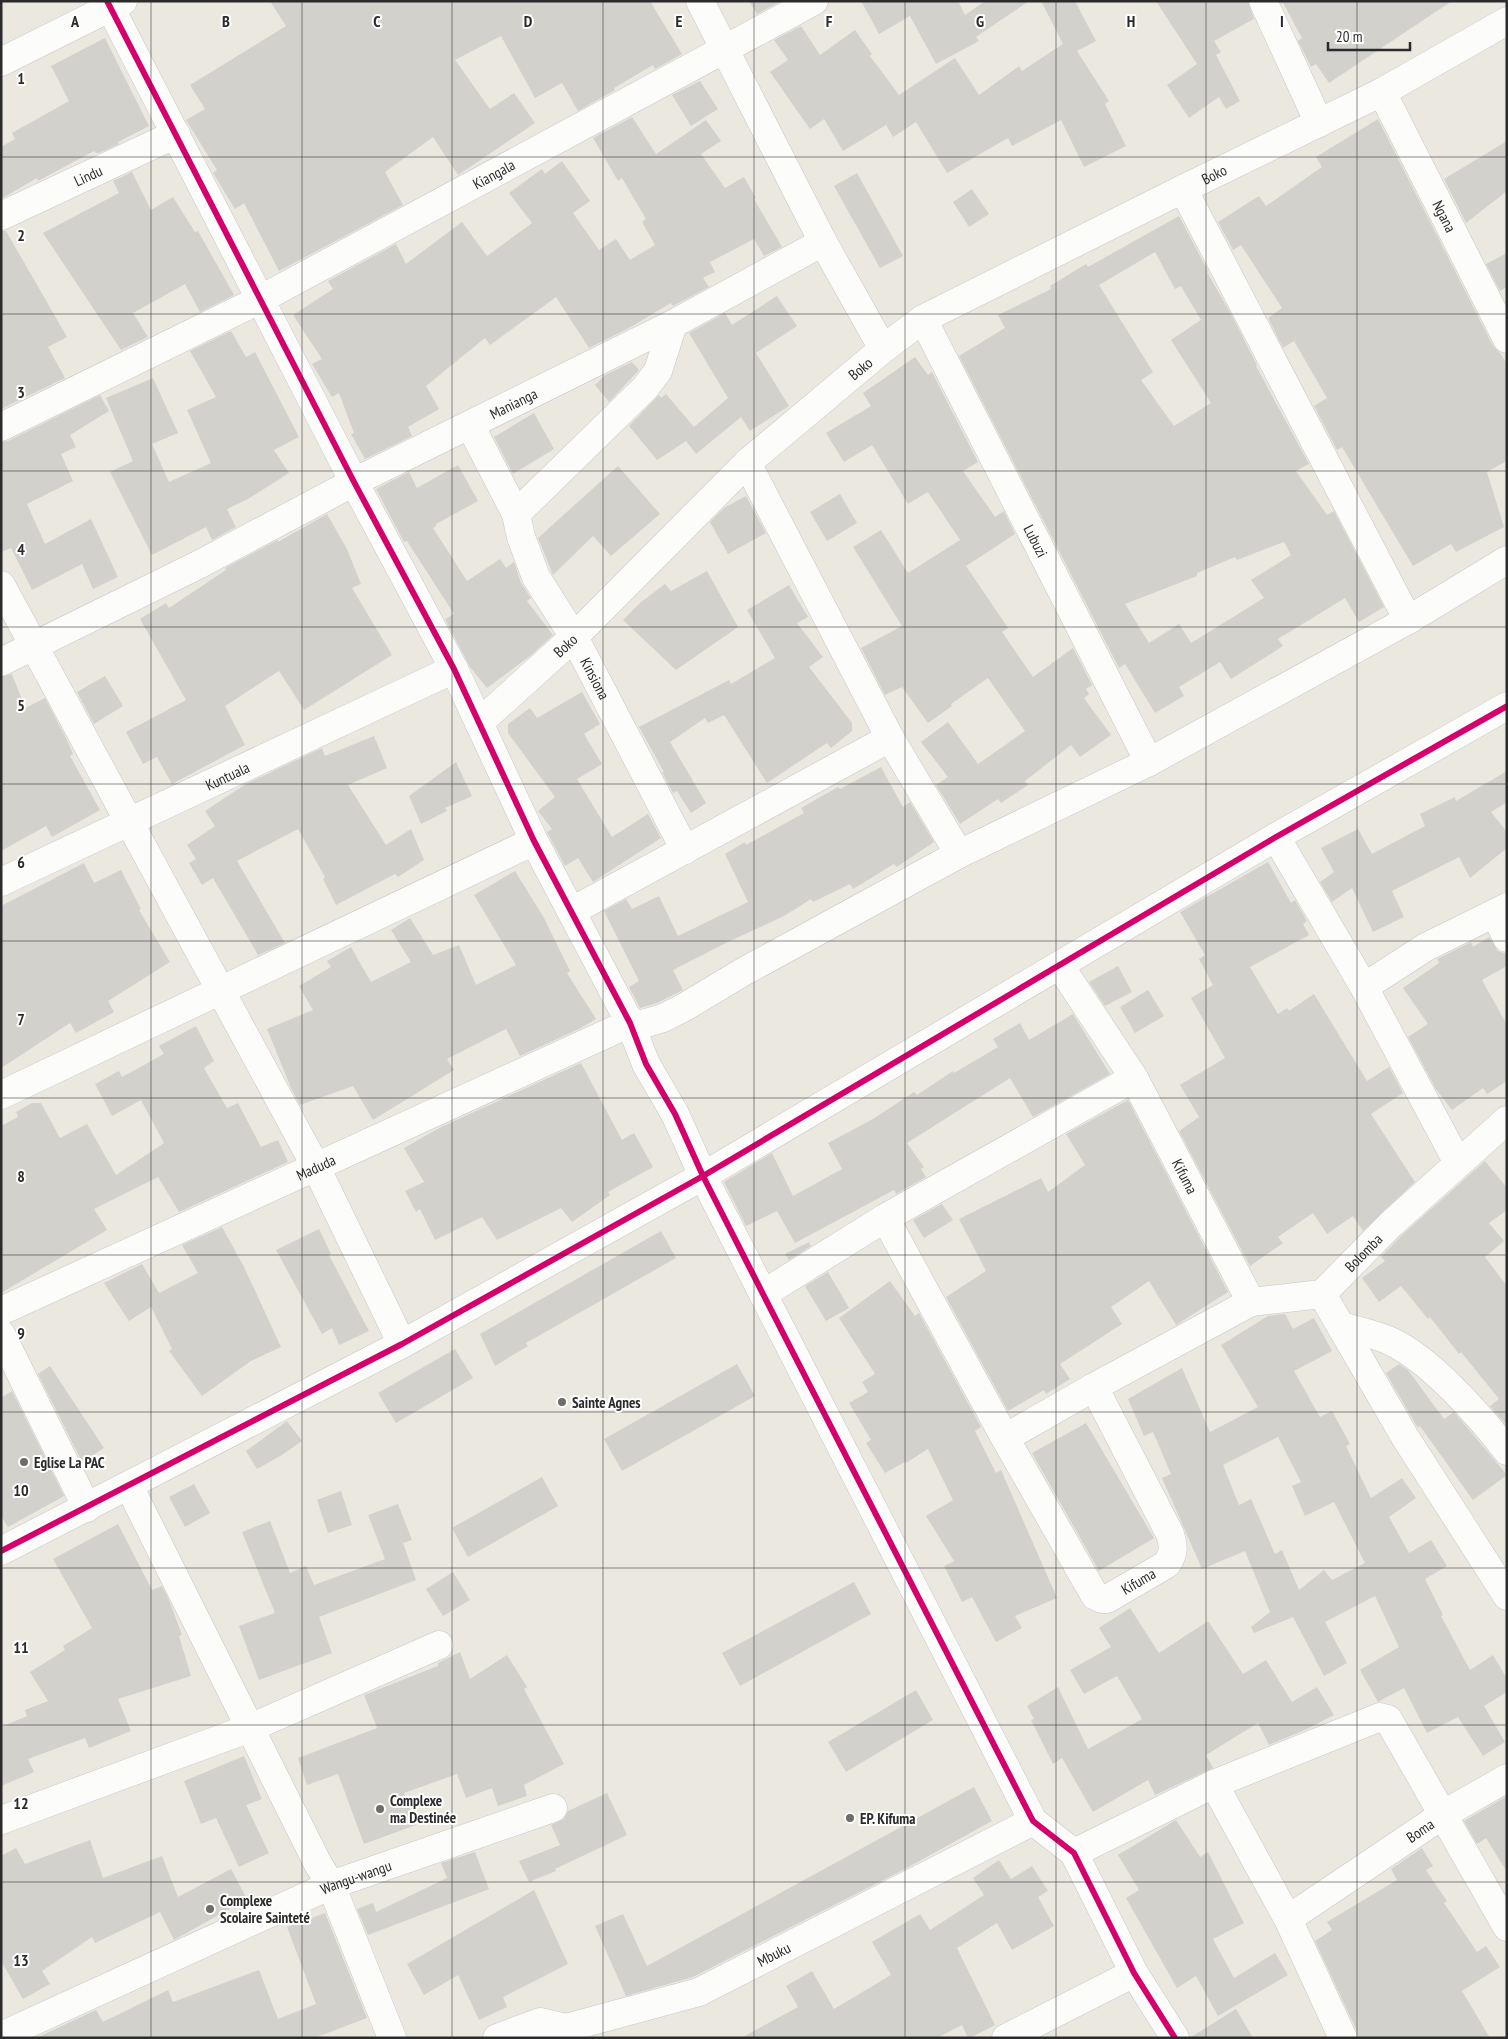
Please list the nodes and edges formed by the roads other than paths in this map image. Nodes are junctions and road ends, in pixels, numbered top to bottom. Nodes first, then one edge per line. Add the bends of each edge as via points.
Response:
1 (700, 1) edge
2 (814, 1) edge
3 (1263, 1) edge
4 (114, 3) edge
5 (1507, 22) edge
6 (726, 50) junction
7 (1, 62) edge
8 (1382, 92) junction
9 (1319, 123) junction
10 (176, 134) junction
11 (1183, 189) junction
12 (1, 216) edge
13 (823, 242) junction
14 (261, 299) junction
15 (923, 319) junction
16 (673, 324) junction
17 (1507, 339) edge
18 (884, 349) junction
19 (470, 425) junction
20 (1, 427) edge
21 (747, 463) junction
22 (354, 482) junction
23 (516, 514) junction
24 (1507, 560) edge
25 (1, 585) edge
26 (1408, 620) junction
27 (574, 637) junction
28 (34, 646) junction
29 (1, 662) edge
30 (454, 668) junction
31 (1507, 706) edge
32 (479, 723) junction
33 (890, 738) junction
34 (1149, 762) junction
35 (129, 821) junction
36 (1276, 837) junction
37 (534, 841) junction
38 (685, 850) junction
39 (958, 854) junction
40 (1, 882) edge
41 (572, 911) junction
42 (1503, 920) edge
43 (1060, 966) junction
44 (1364, 987) junction
45 (220, 991) junction
46 (630, 1023) junction
47 (1134, 1078) junction
48 (1, 1095) edge
49 (1507, 1120) edge
50 (1458, 1163) junction
51 (316, 1167) junction
52 (703, 1176) junction
53 (885, 1218) junction
54 (762, 1294) junction
55 (1322, 1294) junction
56 (1251, 1302) junction
57 (1, 1311) edge
58 (1342, 1326) junction
59 (1, 1334) edge
60 (402, 1344) junction
61 (1094, 1386) junction
62 (1005, 1438) junction
63 (1507, 1451) edge
64 (129, 1486) junction
65 (87, 1508) junction
66 (1, 1551) edge
67 (1507, 1596) edge
68 (439, 1645) dead end
69 (250, 1728) junction
70 (1507, 1778) edge
71 (1214, 1784) junction
72 (553, 1808) dead end
73 (1444, 1814) junction
74 (1, 1820) edge
75 (1033, 1821) junction
76 (1074, 1854) junction
77 (331, 1885) junction
78 (1288, 1919) junction
79 (1507, 1927) edge
80 (1134, 1973) junction
81 (1, 2036) edge
82 (392, 2038) edge
83 (498, 2038) edge
84 (1006, 2038) edge
85 (1174, 2038) edge
86 (1342, 2038) edge

1 - 6 street
2 - 6 street
3 - 9 street
4 - 7 street
4 - 10 street
5 - 8 street, Boko
6 - 13 street
6 - 14 street, Kiangala
8 - 9 street, Boko
8 - 17 street, Ngana
9 - 11 street, Boko
10 - 12 street, Lindu
10 - 14 street
11 - 15 street, Boko
11 - 26 street
13 - 16 street, Manianga
13 - 18 street
14 - 20 street, Kiangala
14 - 22 street
15 - 18 street, Boko
15 - 34 street, Lubuzi
16 - 19 street, Manianga
16 - 23 street via 658,371 645,388
18 - 21 street, Boko
19 - 22 street, Manianga
19 - 23 street, Kinsiona
21 - 27 street, Boko
21 - 33 street
22 - 28 street, Manianga via 200,564
22 - 30 street
23 - 27 street, Kinsiona via 536,577
24 - 26 street, Maduda
25 - 28 street
26 - 34 street, Maduda
27 - 32 street, Boko
27 - 38 street, Kinsiona
28 - 29 street, Manianga
28 - 35 street
30 - 32 street
30 - 35 street, Kuntuala
31 - 36 street
32 - 37 street
33 - 38 street
33 - 39 street
34 - 39 street, Maduda
35 - 40 street, Kuntuala
35 - 45 street
36 - 43 street
36 - 44 street
37 - 41 street
37 - 45 street
38 - 41 street
39 - 46 street, Maduda via 663,1018 643,1024
41 - 46 street
42 - 44 street via 1426,947
43 - 47 street, Kifuma
43 - 52 street
44 - 50 street
45 - 48 street
45 - 51 street
46 - 51 street, Maduda
46 - 52 street via 646,1064 675,1114
47 - 53 street
47 - 56 street, Kifuma
49 - 50 street, Bolomba
50 - 55 street, Bolomba via 1391,1224
51 - 57 street, Maduda
51 - 60 street
52 - 54 street
52 - 60 street
53 - 54 street
53 - 62 street, Kifuma
54 - 75 street
55 - 56 street
55 - 58 street
56 - 61 street
58 - 63 street via 1390,1341 1424,1363 1481,1417
58 - 67 street via 1405,1437
59 - 65 street
60 - 64 street
61 - 62 street
61 - 62 street, Kifuma via 1170,1534 1174,1546 1167,1564 1112,1596 1102,1599 1095,1596
64 - 65 street
64 - 69 street
65 - 66 street
68 - 69 street
69 - 74 street
69 - 77 street
70 - 73 street
71 - 73 street via 1380,1717 1388,1719
71 - 76 street
71 - 78 street
72 - 77 street, Wangu-wangu
73 - 78 street, Boma
73 - 79 street, Boma
75 - 76 street
75 - 83 street, Mbuku via 699,1992 566,2028 540,2022
76 - 80 street
77 - 81 street, Wangu-wangu
77 - 82 street
78 - 86 street
80 - 84 street
80 - 85 street

